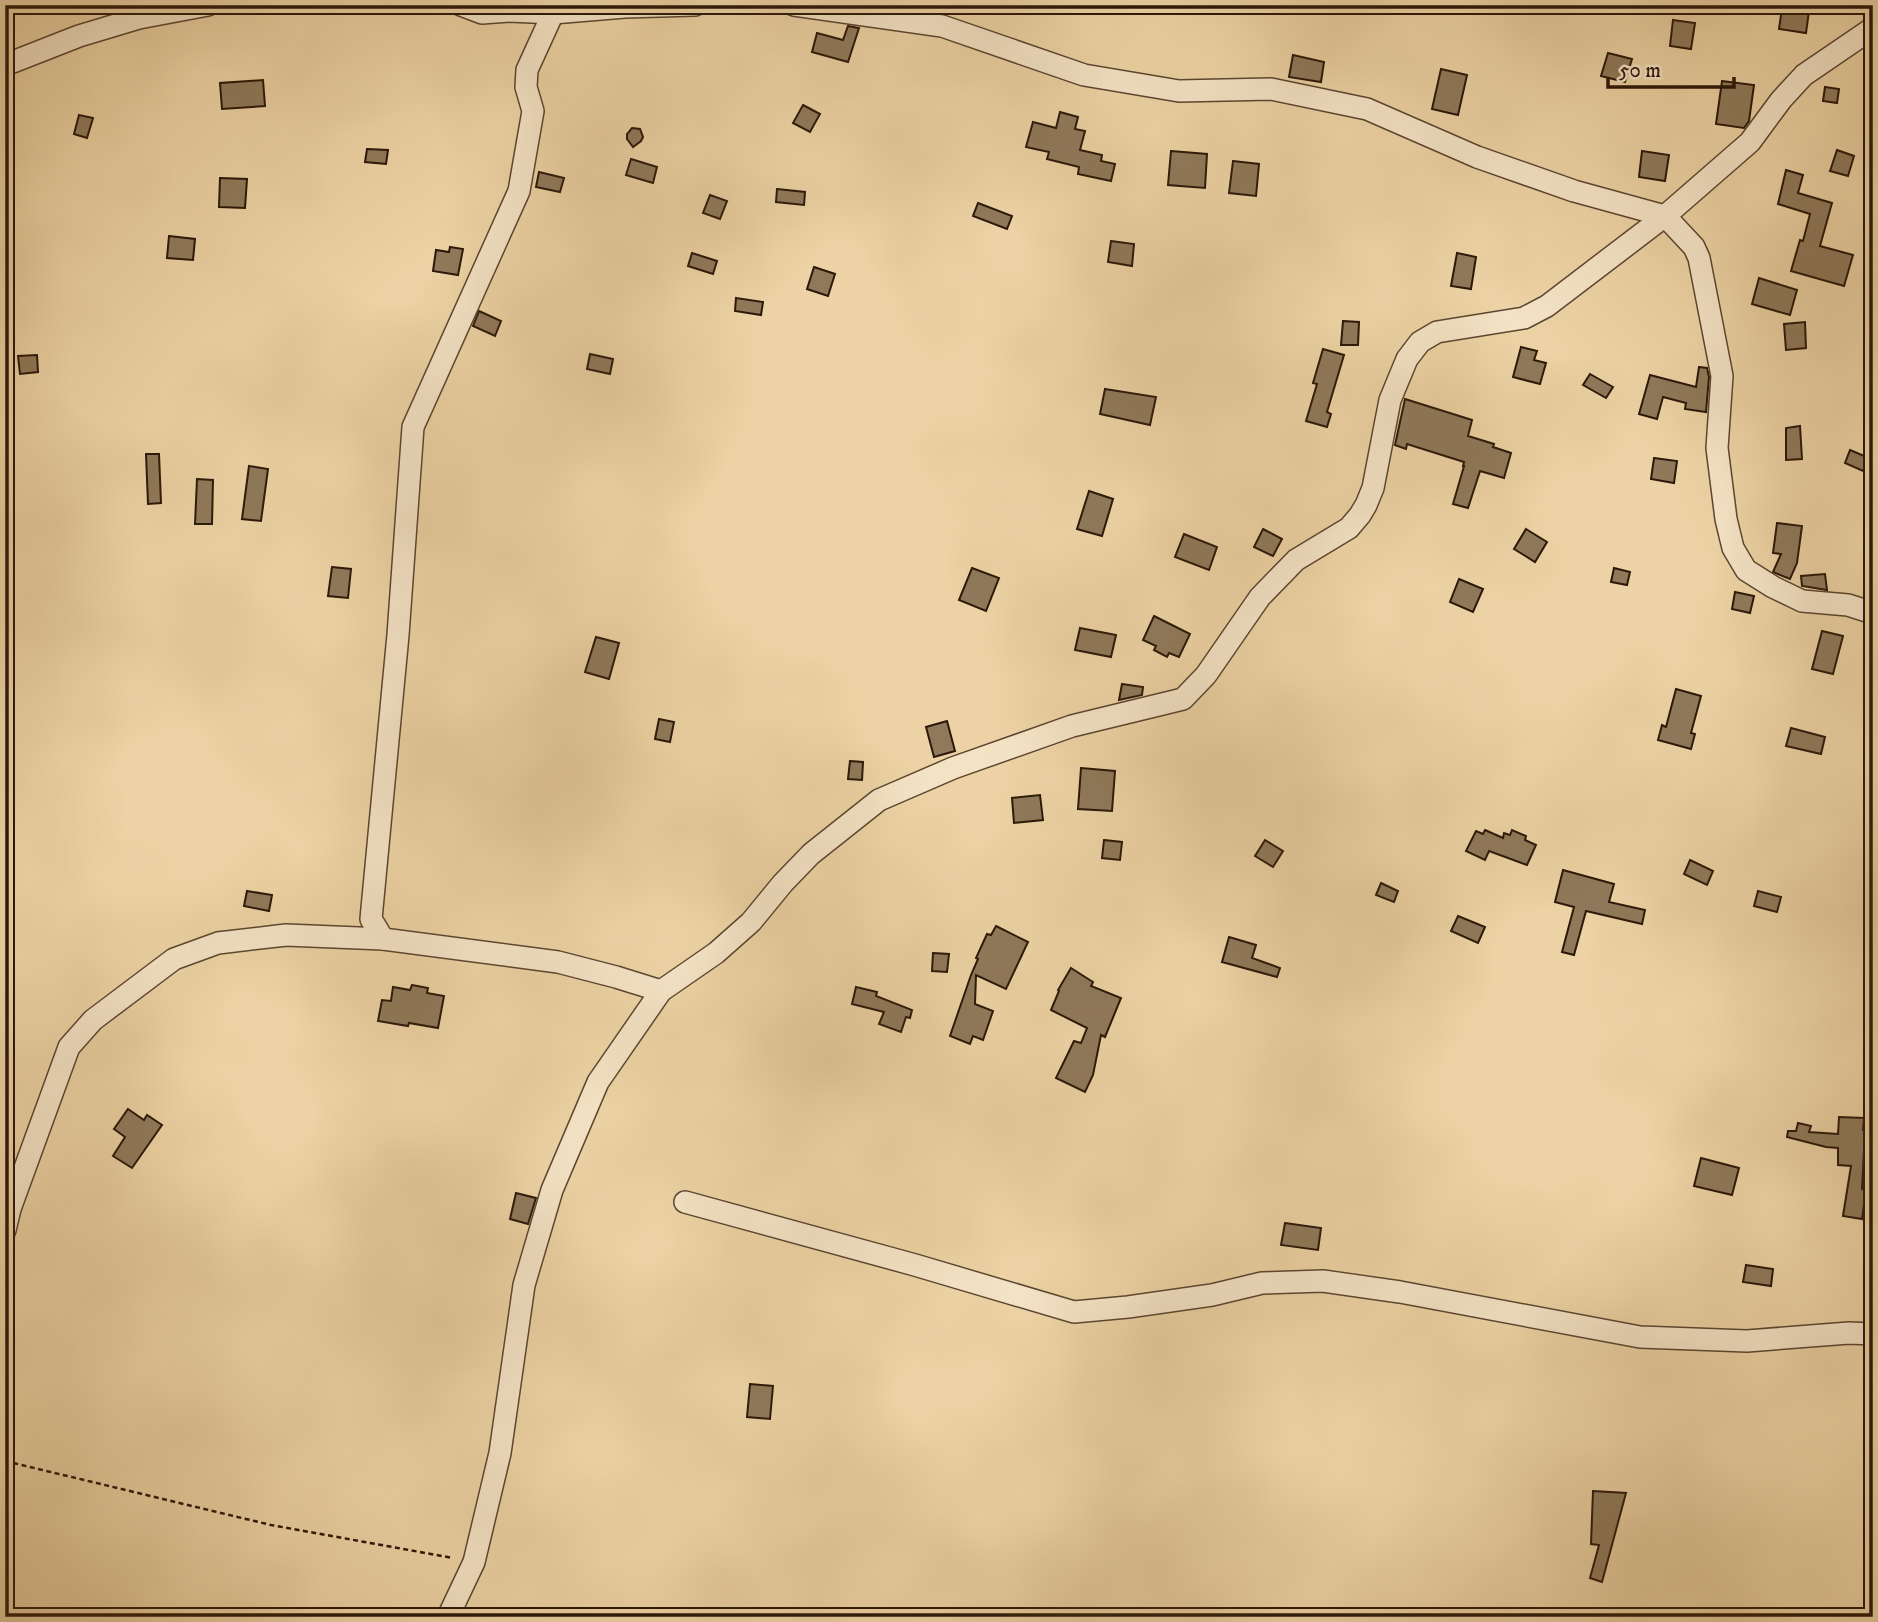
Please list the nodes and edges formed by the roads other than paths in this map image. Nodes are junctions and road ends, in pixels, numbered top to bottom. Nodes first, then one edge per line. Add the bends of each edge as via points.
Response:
1 (208, 5) edge
2 (461, 5) edge
3 (695, 5) edge
4 (794, 5) edge
5 (553, 13) junction
6 (1873, 28) edge
7 (5, 65) edge
8 (1665, 216) junction
9 (1873, 613) edge
10 (383, 939) junction
11 (661, 991) junction
12 (685, 1202) dead end
13 (5, 1230) edge
14 (1873, 1334) edge
15 (448, 1617) edge

1 - 7 street via 79,36
2 - 5 street via 482,13
3 - 5 street
4 - 8 street via 942,26 1083,75 1178,91 1271,89 1367,109 1502,166
5 - 10 street via 527,70 533,111 519,191 413,428 371,919
6 - 8 street via 1804,75 1751,142
8 - 9 street via 1695,247 1706,289 1722,376 1717,448 1732,548 1746,570 1802,601 1848,605
8 - 11 street via 1536,312 1524,318 1437,332 1420,342 1407,359 1390,400 1366,505 1349,528 1296,560 1260,597 1206,675 1183,699 1072,726 879,800 811,854 751,922
10 - 11 street via 558,962
10 - 13 street via 286,935 218,943 173,959 93,1020 69,1047
11 - 15 street via 598,1082 552,1190 524,1285 500,1454 474,1562
12 - 14 street via 1074,1312 1212,1295 1262,1283 1323,1281 1640,1337 1747,1342

